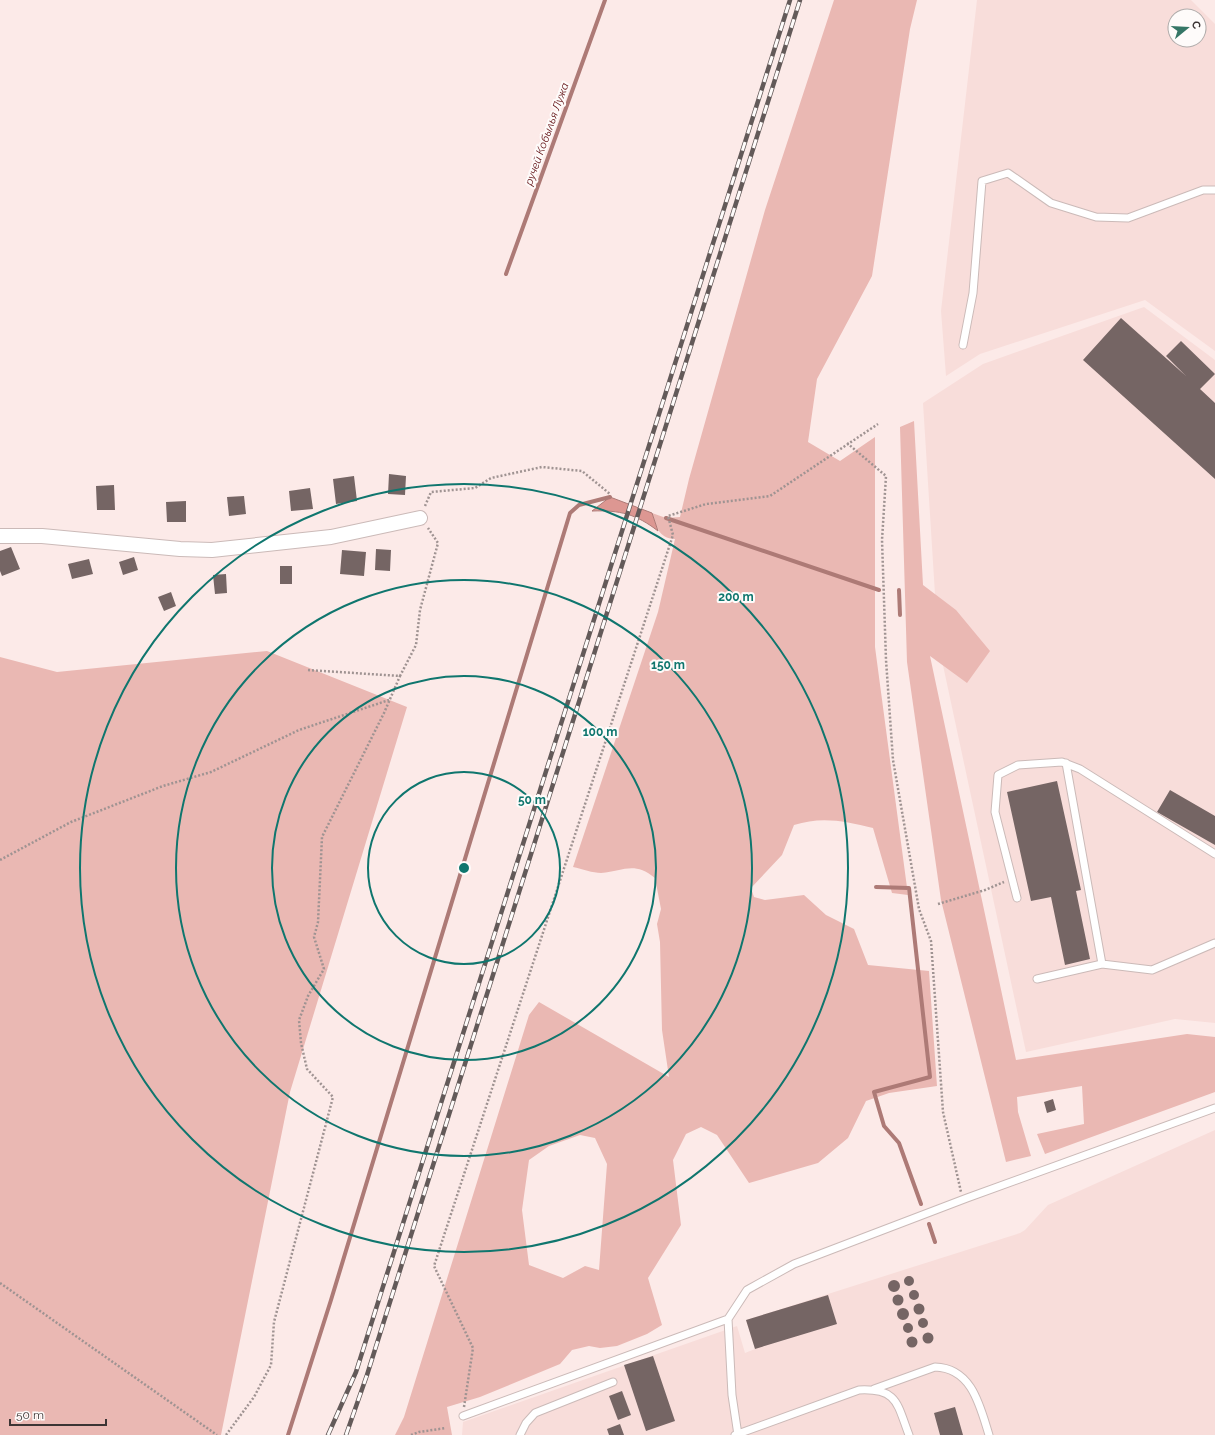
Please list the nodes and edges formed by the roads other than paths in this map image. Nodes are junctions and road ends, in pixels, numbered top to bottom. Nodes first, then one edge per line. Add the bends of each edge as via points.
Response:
1 (1215, 190) edge
2 (963, 345) dead end
3 (420, 518) road end
4 (0, 536) edge
5 (1066, 763) junction
6 (1215, 854) edge
7 (1017, 898) dead end
8 (1215, 943) edge
9 (1102, 964) junction
10 (1037, 979) dead end
11 (1215, 1108) edge
12 (728, 1320) junction
13 (613, 1382) dead end
14 (874, 1389) junction
15 (463, 1416) road end
16 (520, 1435) edge
17 (737, 1435) edge
18 (909, 1435) edge
19 (989, 1435) edge

1 - 2 lane via 1203,190 1128,218 1096,217 1051,203 1008,172 982,181 973,293
3 - 4 street via 331,537 212,550 42,536
5 - 6 lane via 1080,769
5 - 7 lane via 1018,765 998,775 995,812
5 - 9 lane
8 - 9 lane via 1152,970
9 - 10 lane
11 - 12 lane via 794,1264 747,1290
12 - 15 lane
12 - 17 lane
13 - 16 lane via 535,1413 526,1422
14 - 17 lane via 859,1390
14 - 18 lane via 886,1392 897,1403
14 - 19 lane via 935,1367 945,1367 961,1376 975,1392

